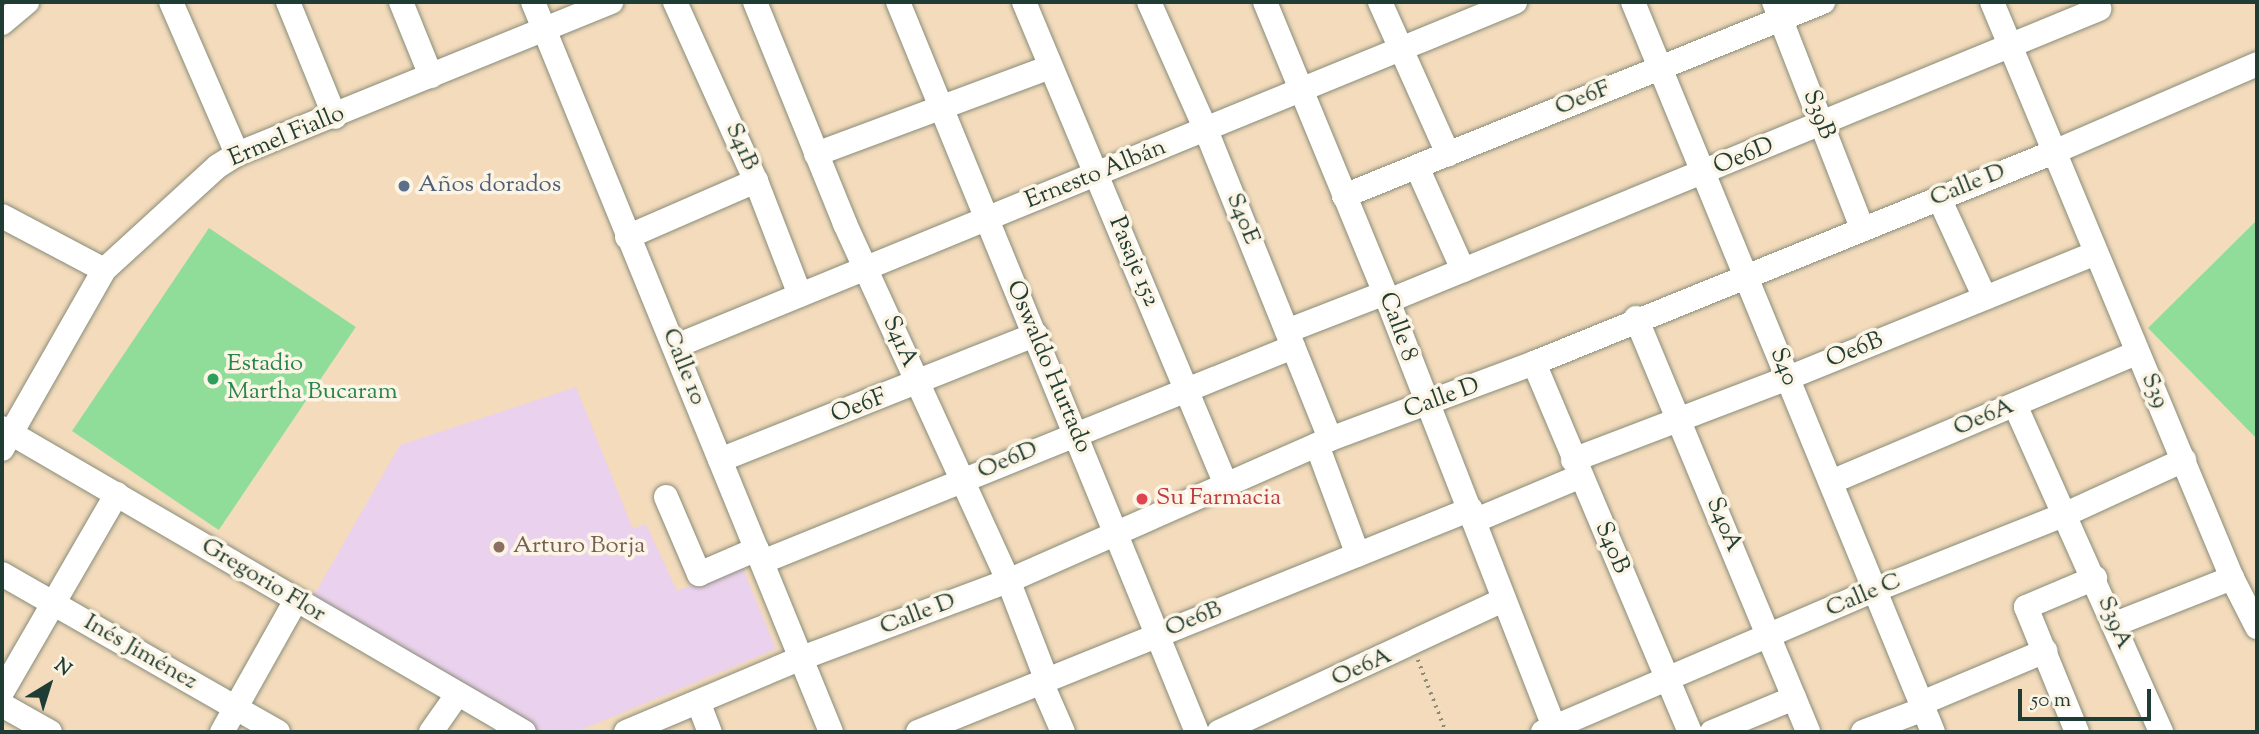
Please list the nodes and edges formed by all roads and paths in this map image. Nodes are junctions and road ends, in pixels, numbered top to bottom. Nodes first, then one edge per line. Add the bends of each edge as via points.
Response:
1 (27, 2) edge
2 (171, 2) edge
3 (288, 2) edge
4 (401, 2) edge
5 (533, 2) edge
6 (611, 2) edge
7 (675, 2) edge
8 (755, 2) edge
9 (898, 2) edge
10 (1024, 2) edge
11 (1149, 2) edge
12 (1265, 2) edge
13 (1380, 2) edge
14 (1633, 2) edge
15 (1823, 2) edge
16 (1992, 2) edge
17 (1510, 3) edge
18 (2099, 9) dead end
19 (1778, 10) edge
20 (2, 23) edge
21 (543, 28) junction
22 (1399, 48) junction
23 (2011, 49) junction
24 (2257, 64) edge
25 (1050, 67) junction
26 (1660, 68) junction
27 (431, 76) junction
28 (1299, 91) junction
29 (941, 108) junction
30 (335, 117) junction
31 (1822, 125) junction
32 (1206, 130) junction
33 (2054, 152) junction
34 (237, 154) junction
35 (817, 154) junction
36 (1448, 154) junction
37 (1417, 167) junction
38 (1704, 173) junction
39 (1096, 176) junction
40 (756, 181) junction
41 (1344, 196) junction
42 (1939, 198) junction
43 (2, 216) edge
44 (986, 220) junction
45 (1862, 228) junction
46 (626, 237) junction
47 (2096, 253) junction
48 (866, 267) junction
49 (104, 270) junction
50 (1463, 270) junction
51 (1745, 275) junction
52 (800, 296) junction
53 (1387, 297) junction
54 (1985, 298) junction
55 (1636, 318) junction
56 (1036, 334) junction
57 (1290, 339) junction
58 (676, 346) junction
59 (2137, 353) junction
60 (1534, 363) junction
61 (1788, 378) junction
62 (918, 385) junction
63 (1187, 386) junction
64 (1425, 405) junction
65 (2015, 405) junction
66 (1678, 419) junction
67 (1077, 432) junction
68 (5, 437) edge
69 (1323, 442) junction
70 (720, 460) junction
71 (2184, 460) junction
72 (1577, 468) junction
73 (963, 480) junction
74 (1831, 482) junction
75 (1226, 485) junction
76 (117, 494) junction
77 (666, 497) dead end
78 (2066, 514) junction
79 (1472, 515) junction
80 (1116, 534) junction
81 (760, 555) junction
82 (1357, 555) junction
83 (2, 574) edge
84 (2095, 578) junction
85 (2232, 578) junction
86 (1008, 581) junction
87 (1875, 590) junction
88 (296, 600) junction
89 (1503, 600) junction
90 (54, 604) junction
91 (2115, 624) junction
92 (2257, 627) edge
93 (1155, 636) junction
94 (1770, 637) junction
95 (1412, 645) junction
96 (2045, 651) junction
97 (799, 659) junction
98 (1667, 678) junction
99 (1045, 683) junction
100 (2, 692) edge
101 (457, 695) junction
102 (1794, 698) junction
103 (699, 704) junction
104 (2, 705) edge
105 (1923, 706) junction
106 (236, 708) junction
107 (1551, 731) edge
108 (50, 732) edge
109 (222, 732) edge
110 (278, 732) edge
111 (431, 732) edge
112 (524, 732) edge
113 (626, 732) edge
114 (710, 732) edge
115 (831, 732) edge
116 (918, 732) edge
117 (1063, 732) edge
118 (1197, 732) edge
119 (1219, 732) edge
120 (1446, 732) edge
121 (1690, 732) edge
122 (1712, 732) edge
123 (1808, 732) edge
124 (1863, 732) edge
125 (1933, 732) edge
126 (2077, 732) edge
127 (2161, 732) edge

1 - 20 street
2 - 34 street
3 - 30 street
4 - 27 street
5 - 21 street, Calle 10
6 - 21 street, Ermel Fiallo
7 - 40 street, S41B
8 - 35 street, S41A
9 - 29 street, Oswaldo Hurtado
10 - 25 street, Pasaje 152
11 - 32 street, S40E
12 - 28 street, Calle 8
13 - 22 street
14 - 26 street, S40
15 - 19 street, Oe6F
16 - 23 street, S39
17 - 22 street, Ernesto Albán
18 - 23 street, Oe6D
19 - 26 street, Oe6F
19 - 31 street, S39B
21 - 27 street, Ermel Fiallo
21 - 46 street, Calle 10
22 - 28 street, Ernesto Albán
22 - 36 street
23 - 31 street, Oe6D
23 - 33 street, S39
24 - 33 street, Calle D
25 - 29 street
25 - 39 street, Pasaje 152
26 - 36 street, Oe6F
26 - 38 street, S40
27 - 30 street, Ermel Fiallo
28 - 32 street, Ernesto Albán
28 - 41 street, Calle 8
29 - 35 street
29 - 44 street, Oswaldo Hurtado
30 - 34 street, Ermel Fiallo
31 - 38 street, Oe6D
31 - 45 street, S39B
32 - 39 street, Ernesto Albán
32 - 57 street, S40E
33 - 42 street, Calle D
33 - 47 street, S39
34 - 49 street, Ermel Fiallo via 196,184
35 - 48 street, S41A
36 - 37 street, Oe6F
37 - 41 street, Oe6F
37 - 50 street
38 - 50 street, Oe6D
38 - 51 street, S40
39 - 44 street, Ernesto Albán
39 - 63 street, Pasaje 152
40 - 46 street
40 - 52 street, S41B
41 - 53 street, Calle 8
42 - 45 street, Calle D
42 - 54 street
43 - 49 street
44 - 48 street, Ernesto Albán
44 - 56 street, Oswaldo Hurtado
45 - 51 street, Calle D
46 - 58 street, Calle 10
47 - 54 street, Oe6B
47 - 59 street, S39
48 - 52 street, Ernesto Albán
48 - 62 street, S41A
49 - 68 street, Ermel Fiallo
50 - 53 street, Oe6D
51 - 55 street, Calle D
51 - 61 street, S40
52 - 58 street, Ernesto Albán
53 - 57 street, Oe6D
53 - 64 street, Calle 8
54 - 61 street, Oe6B
55 - 60 street, Calle D
55 - 66 street, S40A
56 - 62 street, Oe6F
56 - 67 street, Oswaldo Hurtado
57 - 63 street, Oe6D
57 - 69 street, S40E
58 - 70 street, Calle 10
59 - 65 street, Oe6A
59 - 71 street, S39
60 - 64 street, Calle D
60 - 72 street, S40B
61 - 66 street, Oe6B
61 - 74 street, S40
62 - 70 street, Oe6F
62 - 73 street, S41A
63 - 67 street, Oe6D
63 - 75 street, Pasaje 152
64 - 69 street, Calle D
64 - 79 street, Calle 8
65 - 74 street, Oe6A
65 - 78 street, S39A
66 - 72 street, Oe6B
66 - 94 street, S40A
67 - 73 street, Oe6D
67 - 80 street, Oswaldo Hurtado
68 - 76 street, Gregorio Flor
69 - 75 street, Calle D
69 - 82 street, S40E
70 - 81 street, Calle 10
71 - 78 street, Calle C
71 - 85 street, S39
72 - 79 street, Oe6B
72 - 98 street, S40B
73 - 81 street, Oe6D
73 - 86 street, S41A
74 - 87 street, S40
75 - 80 street, Calle D
76 - 88 street, Gregorio Flor
76 - 90 street
77 - 81 street, Oe6D via 699,575
78 - 84 street, S39A
78 - 87 street, Calle C
79 - 82 street, Oe6B
79 - 89 street, Calle 8
80 - 86 street, Calle D
80 - 93 street, Oswaldo Hurtado
81 - 97 street, Calle 10
82 - 93 street, Oe6B
83 - 90 street, Inés Jiménez
84 - 91 street, S39A
84 - 96 street via 2026,607
85 - 91 street
85 - 92 street, S39
86 - 97 street, Calle D
86 - 99 street, S41A
87 - 94 street, Calle C
87 - 105 street, S40
88 - 101 street, Gregorio Flor
88 - 106 street
89 - 95 street, Oe6A
89 - 107 street, Calle 8
90 - 100 street
90 - 106 street, Inés Jiménez
91 - 127 street, S39A
93 - 99 street, Oe6B
93 - 118 street, Oswaldo Hurtado
94 - 98 street, Calle C
94 - 102 street, S40A
95 - 119 street, Oe6A
95 - 120 path
96 - 105 street
96 - 126 street
97 - 103 street, Calle D
97 - 115 street, Calle 10
98 - 107 street, Calle C
98 - 121 street, S40B
99 - 116 street, Oe6B
99 - 117 street, S41A
101 - 111 street
101 - 112 street, Gregorio Flor
102 - 122 street
102 - 123 street, S40A
103 - 113 street, Calle D
103 - 114 street
104 - 108 street
105 - 124 street
105 - 125 street, S40
106 - 109 street
106 - 110 street, Inés Jiménez

